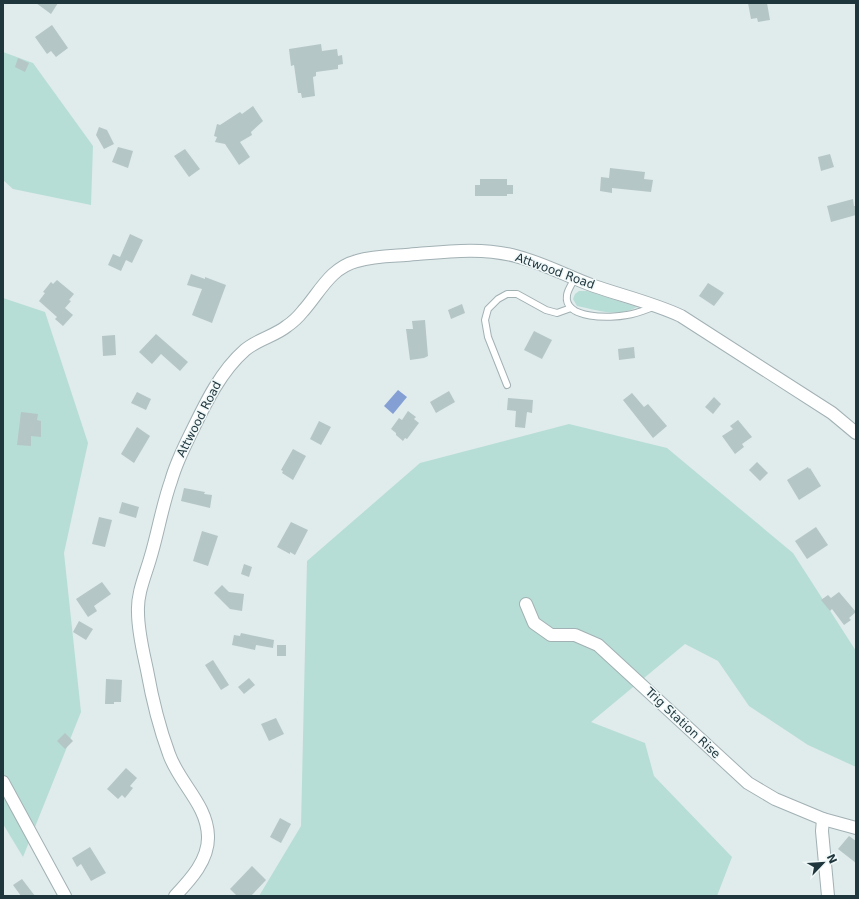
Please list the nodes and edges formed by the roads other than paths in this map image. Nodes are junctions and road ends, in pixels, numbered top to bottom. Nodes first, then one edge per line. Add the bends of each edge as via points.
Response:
1 (575, 278) junction
2 (657, 306) junction
3 (572, 308) junction
4 (507, 385) dead end
5 (856, 432) edge
6 (526, 604) dead end
7 (3, 782) edge
8 (823, 819) junction
9 (856, 828) edge
10 (65, 896) edge
11 (175, 896) edge
12 (828, 896) edge

1 - 2 street, Attwood Road
1 - 3 lane via 566,297
1 - 11 street, Attwood Road via 522,257 488,251 451,251 355,261 340,267 286,327 246,350 221,377 180,456 171,480 137,608 139,634 153,700 169,755 206,821 208,839 203,857 193,876
2 - 3 lane via 633,314 610,317 587,315
2 - 5 street, Attwood Road via 681,316 704,330 832,413
3 - 4 lane via 558,313 546,310 517,294 507,294 498,298 488,309 485,320 488,337
6 - 8 street, Trig Station Rise via 534,623 551,635 575,635 598,645 748,784 775,799
7 - 10 street
8 - 9 street, Trig Station Rise
8 - 12 street

